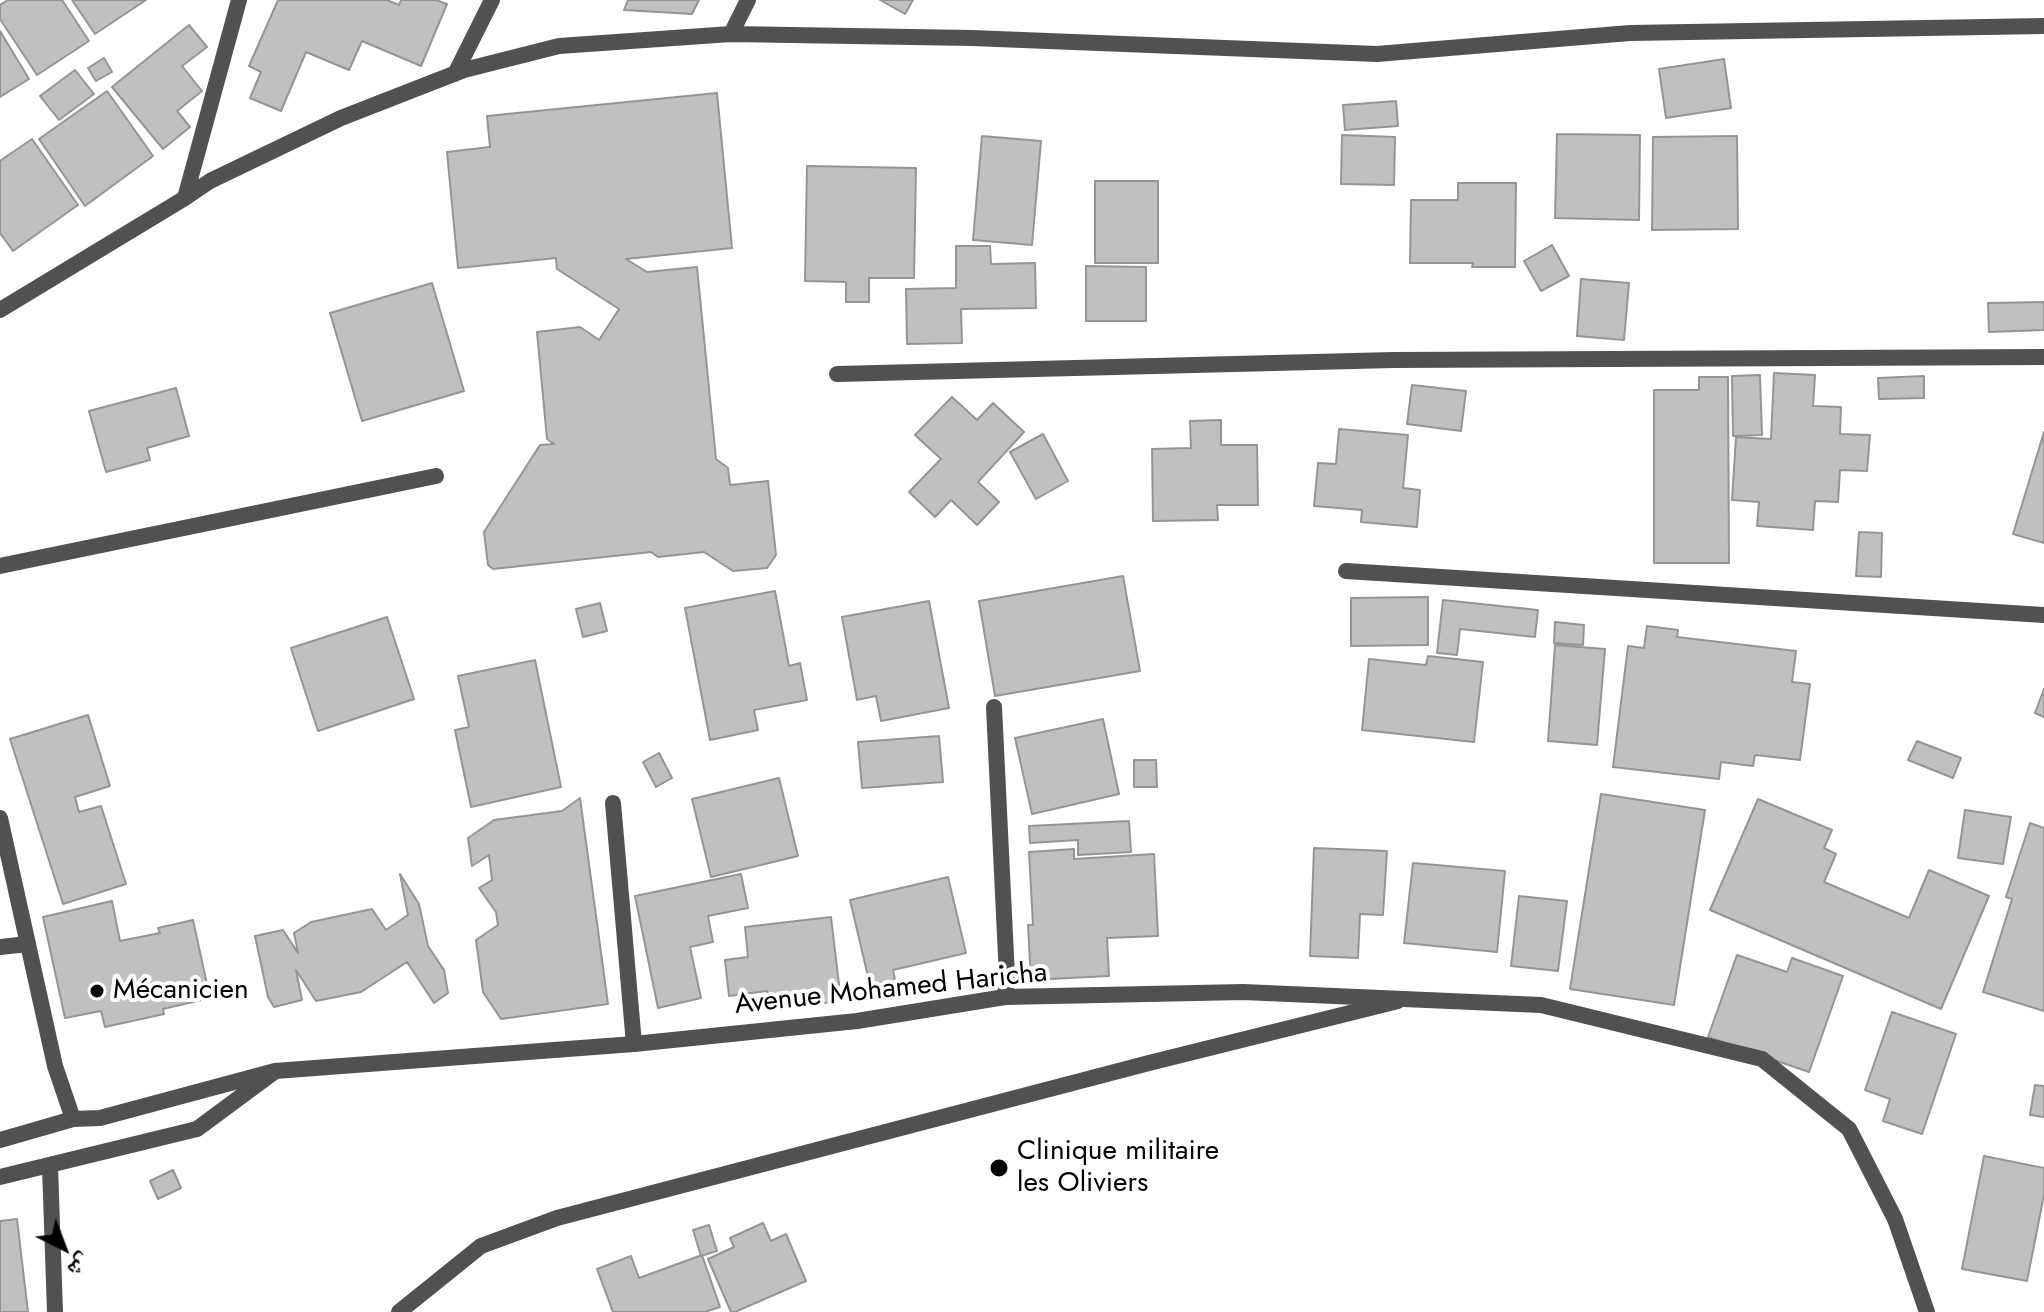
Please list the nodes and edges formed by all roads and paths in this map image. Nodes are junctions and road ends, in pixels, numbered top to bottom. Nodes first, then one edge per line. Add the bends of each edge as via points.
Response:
1 (239, 0) edge
2 (492, 0) edge
3 (748, 0) edge
4 (2044, 26) edge
5 (731, 34) junction
6 (455, 74) junction
7 (185, 198) junction
8 (0, 310) edge
9 (2044, 357) edge
10 (837, 374) dead end
11 (436, 476) dead end
12 (0, 566) edge
13 (1346, 571) dead end
14 (2044, 615) edge
15 (994, 707) dead end
16 (613, 803) dead end
17 (0, 818) edge
18 (28, 944) junction
19 (0, 947) edge
20 (1005, 997) junction
21 (1402, 1000) junction
22 (634, 1044) junction
23 (275, 1071) junction
24 (73, 1119) junction
25 (0, 1140) edge
26 (50, 1166) junction
27 (0, 1177) edge
28 (55, 1312) edge
29 (399, 1312) edge
30 (1927, 1312) edge

1 - 7 street
2 - 6 street
3 - 5 street
4 - 5 street via 1630,33 1377,54
5 - 6 street via 559,46
6 - 7 street via 341,118
7 - 8 street
9 - 10 street via 1393,360
11 - 12 street
13 - 14 street
15 - 20 street
16 - 22 street
17 - 18 street
18 - 19 street
18 - 24 street via 55,1066
20 - 21 street, Avenue Mohamed Haricha via 1243,992
20 - 22 street, Avenue Mohamed Haricha via 857,1021
21 - 29 street via 557,1218 481,1246
21 - 30 street, Avenue Mohamed Haricha via 1541,1005 1762,1059 1849,1129 1895,1219
22 - 23 street, Avenue Mohamed Haricha
23 - 24 street, Avenue Mohamed Haricha via 100,1118
23 - 26 street via 197,1129
24 - 25 street, Avenue Mohamed Haricha
26 - 27 street
26 - 28 street

